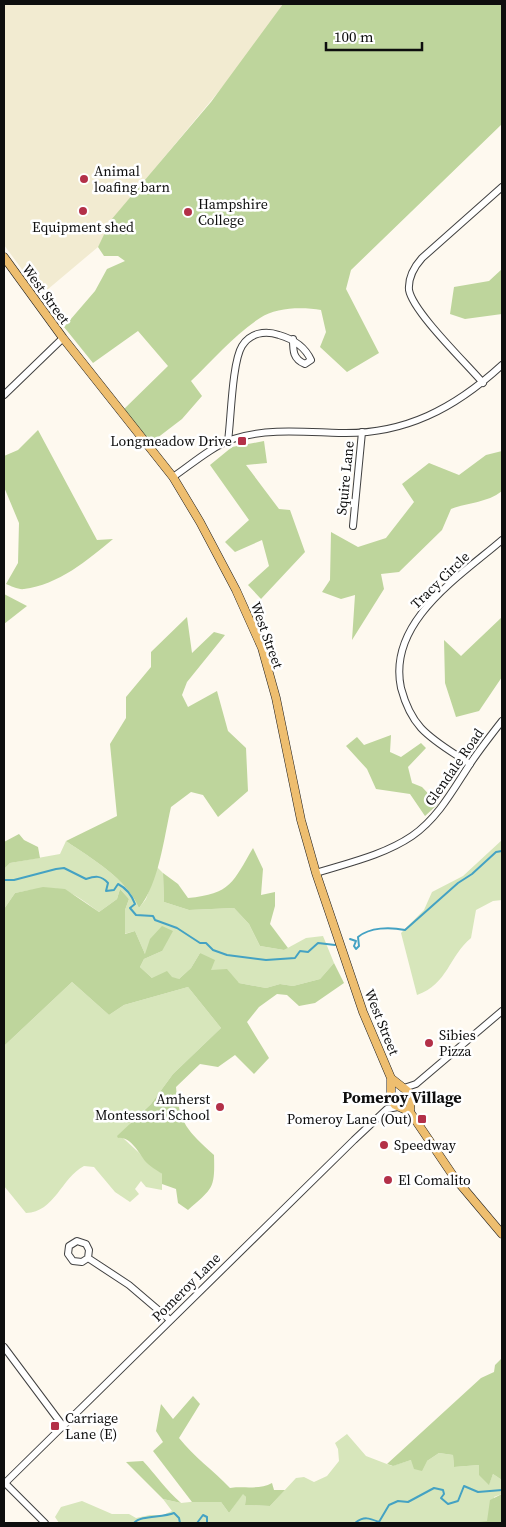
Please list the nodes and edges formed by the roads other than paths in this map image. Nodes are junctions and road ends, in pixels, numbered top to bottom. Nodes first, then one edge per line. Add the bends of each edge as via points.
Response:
1 (502, 187) edge
2 (4, 257) edge
3 (62, 338) junction
4 (293, 339) dead end
5 (502, 365) edge
6 (483, 382) junction
7 (4, 395) edge
8 (362, 432) junction
9 (228, 441) junction
10 (172, 478) junction
11 (353, 526) dead end
12 (502, 540) edge
13 (502, 721) edge
14 (470, 764) junction
15 (316, 873) junction
16 (502, 1011) edge
17 (391, 1078) junction
18 (416, 1084) junction
19 (404, 1088) junction
20 (392, 1095) junction
21 (411, 1099) junction
22 (399, 1107) junction
23 (387, 1109) junction
24 (410, 1112) junction
25 (502, 1234) edge
26 (88, 1258) dead end
27 (170, 1320) junction
28 (4, 1347) edge
29 (63, 1426) junction
30 (4, 1483) edge
31 (45, 1523) edge

1 - 6 street via 419,262 409,286 417,308
2 - 3 main road, West Street
3 - 7 street
3 - 10 main road, West Street
4 - 9 street via 264,332 253,335 242,345
5 - 6 street
6 - 8 street via 458,401 428,416 397,427
8 - 9 street via 266,432
8 - 11 street, Squire Lane
9 - 10 street
10 - 15 main road, West Street via 232,582 262,648
12 - 14 street, Tracy Circle via 430,603 412,625 401,650 400,683 410,713 428,735
13 - 14 street, Glendale Road
14 - 15 street, Glendale Road via 443,806 414,835 385,850
15 - 17 main road, West Street via 363,1012
16 - 18 street
17 - 19 main road, West Street
17 - 20 main road, West Street
18 - 19 street
18 - 21 street
19 - 20 main road via 397,1088
19 - 21 main road, West Street via 409,1091
20 - 22 main road via 393,1103
20 - 23 street, Pomeroy Lane
21 - 22 main road via 408,1105
21 - 24 main road
22 - 23 street
22 - 24 main road
23 - 27 street, Pomeroy Lane
24 - 25 main road via 454,1177
26 - 27 street via 129,1285
27 - 29 street, Pomeroy Lane
28 - 29 street
29 - 30 street, Pomeroy Lane
30 - 31 street

